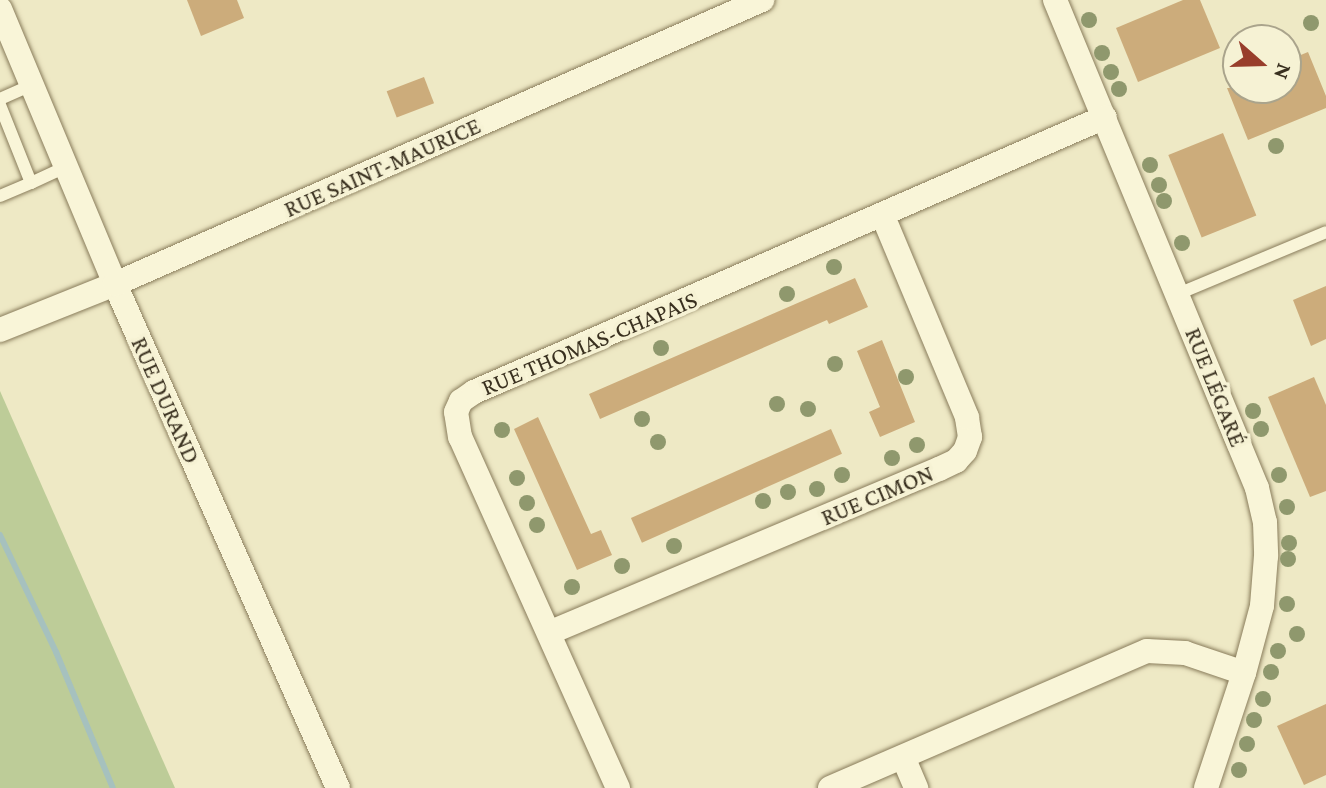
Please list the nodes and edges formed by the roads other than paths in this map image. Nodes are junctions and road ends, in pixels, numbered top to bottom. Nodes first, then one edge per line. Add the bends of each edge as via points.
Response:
1 (762, 0) edge
2 (1055, 0) edge
3 (0, 9) edge
4 (31, 85) junction
5 (0, 102) edge
6 (1105, 117) junction
7 (66, 167) junction
8 (31, 183) junction
9 (0, 196) edge
10 (883, 216) junction
11 (1326, 232) edge
12 (115, 284) junction
13 (1178, 294) junction
14 (0, 330) edge
15 (551, 632) junction
16 (1244, 673) junction
17 (903, 757) junction
18 (338, 788) edge
19 (618, 788) edge
20 (830, 788) edge
21 (916, 788) edge
22 (1206, 788) edge

1 - 12 street, RUE SAINT-MAURICE
2 - 6 street, RUE LÉGARÉ
3 - 4 street, RUE DURAND
4 - 5 lane
4 - 7 street, RUE DURAND
5 - 8 lane
6 - 10 street, RUE THOMAS-CHAPAIS
6 - 13 street, RUE LÉGARÉ
7 - 8 lane
7 - 12 street, RUE DURAND
8 - 9 lane
10 - 15 street, RUE CIMON via 967,417 970,437 965,451 947,465
10 - 15 street, RUE THOMAS-CHAPAIS via 461,401 456,412 460,437
11 - 13 lane
12 - 14 street, RUE SAINT-MAURICE
12 - 18 street, RUE DURAND
13 - 16 street, RUE LÉGARÉ via 1257,488 1265,522 1262,606
15 - 19 street, RUE THOMAS-CHAPAIS
16 - 17 street via 1185,653 1147,651
16 - 22 street, RUE LÉGARÉ
17 - 20 street
17 - 21 street

